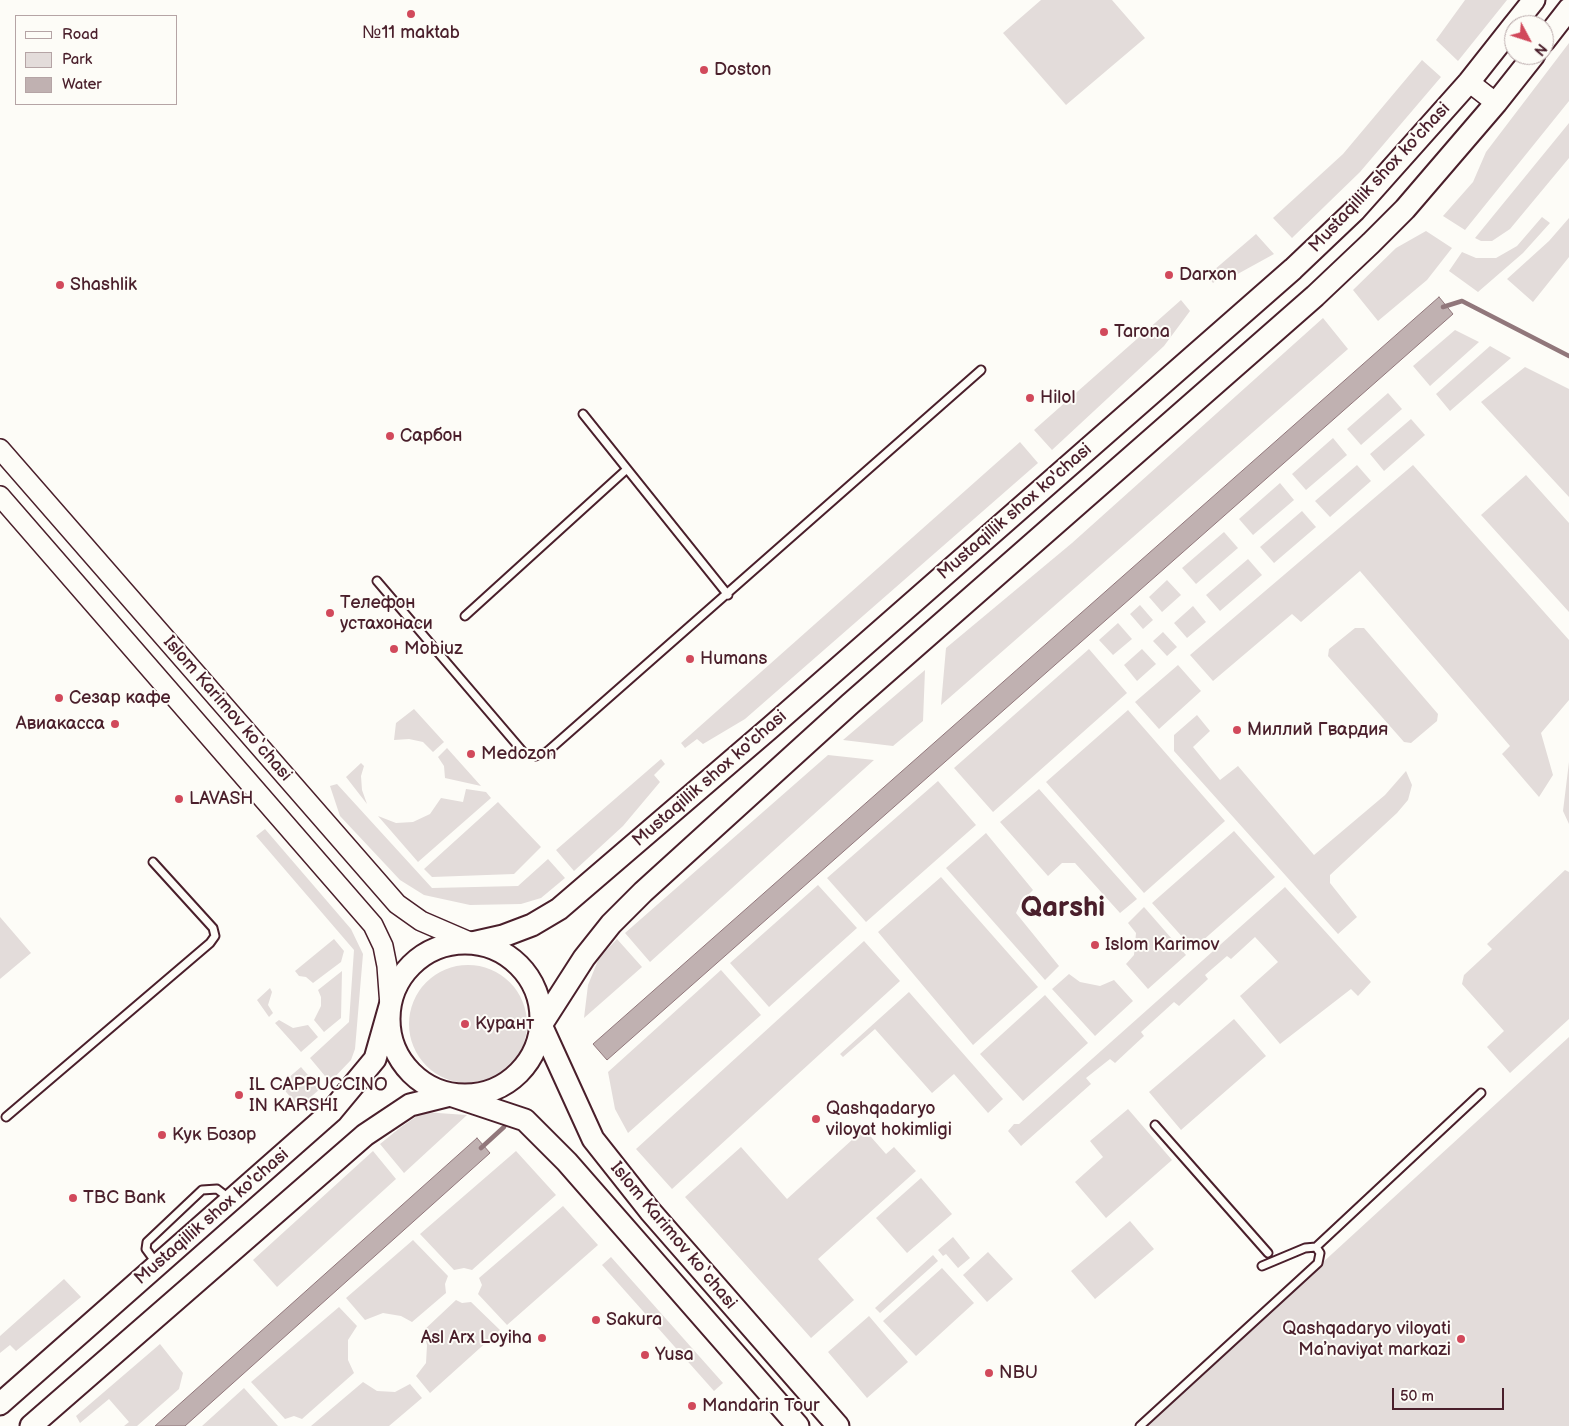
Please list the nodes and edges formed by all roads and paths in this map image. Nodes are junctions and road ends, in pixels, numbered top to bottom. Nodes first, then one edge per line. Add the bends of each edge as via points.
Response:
1 (1534, 0) edge
2 (1569, 9) edge
3 (1522, 15) edge
4 (1554, 29) edge
5 (1504, 38) edge
6 (1526, 65) edge
7 (1469, 82) junction
8 (1496, 103) junction
9 (981, 370) dead end
10 (583, 414) dead end
11 (0, 449) edge
12 (627, 469) junction
13 (0, 496) edge
14 (377, 581) dead end
15 (728, 595) junction
16 (465, 616) dead end
17 (153, 862) dead end
18 (472, 944) junction
19 (390, 1006) junction
20 (541, 1025) junction
21 (1481, 1093) dead end
22 (450, 1095) junction
23 (6, 1117) dead end
24 (1155, 1125) dead end
25 (1316, 1247) junction
26 (1268, 1253) dead end
27 (1262, 1266) dead end
28 (0, 1404) edge
29 (31, 1426) edge
30 (798, 1426) edge
31 (838, 1426) edge
32 (1140, 1426) edge

1 - 3 main road, Mustaqillik shox ko'chasi
2 - 4 main road
5 - 7 main road, Mustaqillik shox ko'chasi
6 - 8 main road, Mustaqillik shox ko'chasi
7 - 8 main road
7 - 18 main road, Mustaqillik shox ko'chasi via 1354,211 1297,265 605,870 559,909 532,925
8 - 20 main road, Mustaqillik shox ko'chasi via 1405,210 1315,296 843,710 642,892 584,958
9 - 15 lane
10 - 12 lane
11 - 18 main road, Islom Karimov ko‘chasi via 397,904 421,921
12 - 15 lane
12 - 16 lane
13 - 19 main road, Islom Karimov ko‘chasi via 373,925 383,946
14 - 15 lane via 524,753 536,756 548,751
17 - 23 lane via 213,928 215,936
18 - 19 main road via 450,945 410,966 397,984
18 - 20 main road via 495,949 515,962 530,980 539,1002
19 - 22 main road via 389,1029 396,1052 409,1072 428,1086
19 - 28 main road, Mustaqillik shox ko'chasi via 375,1059 331,1112
20 - 22 main road via 535,1050 521,1071 507,1082 476,1095
20 - 31 main road, Islom Karimov ko‘chasi via 593,1139 650,1212
21 - 25 lane
22 - 29 main road via 410,1105 365,1135
22 - 30 main road, Islom Karimov ko‘chasi via 525,1120 567,1162
24 - 26 lane
25 - 27 lane via 1305,1248
25 - 32 lane via 1320,1253 1318,1263

